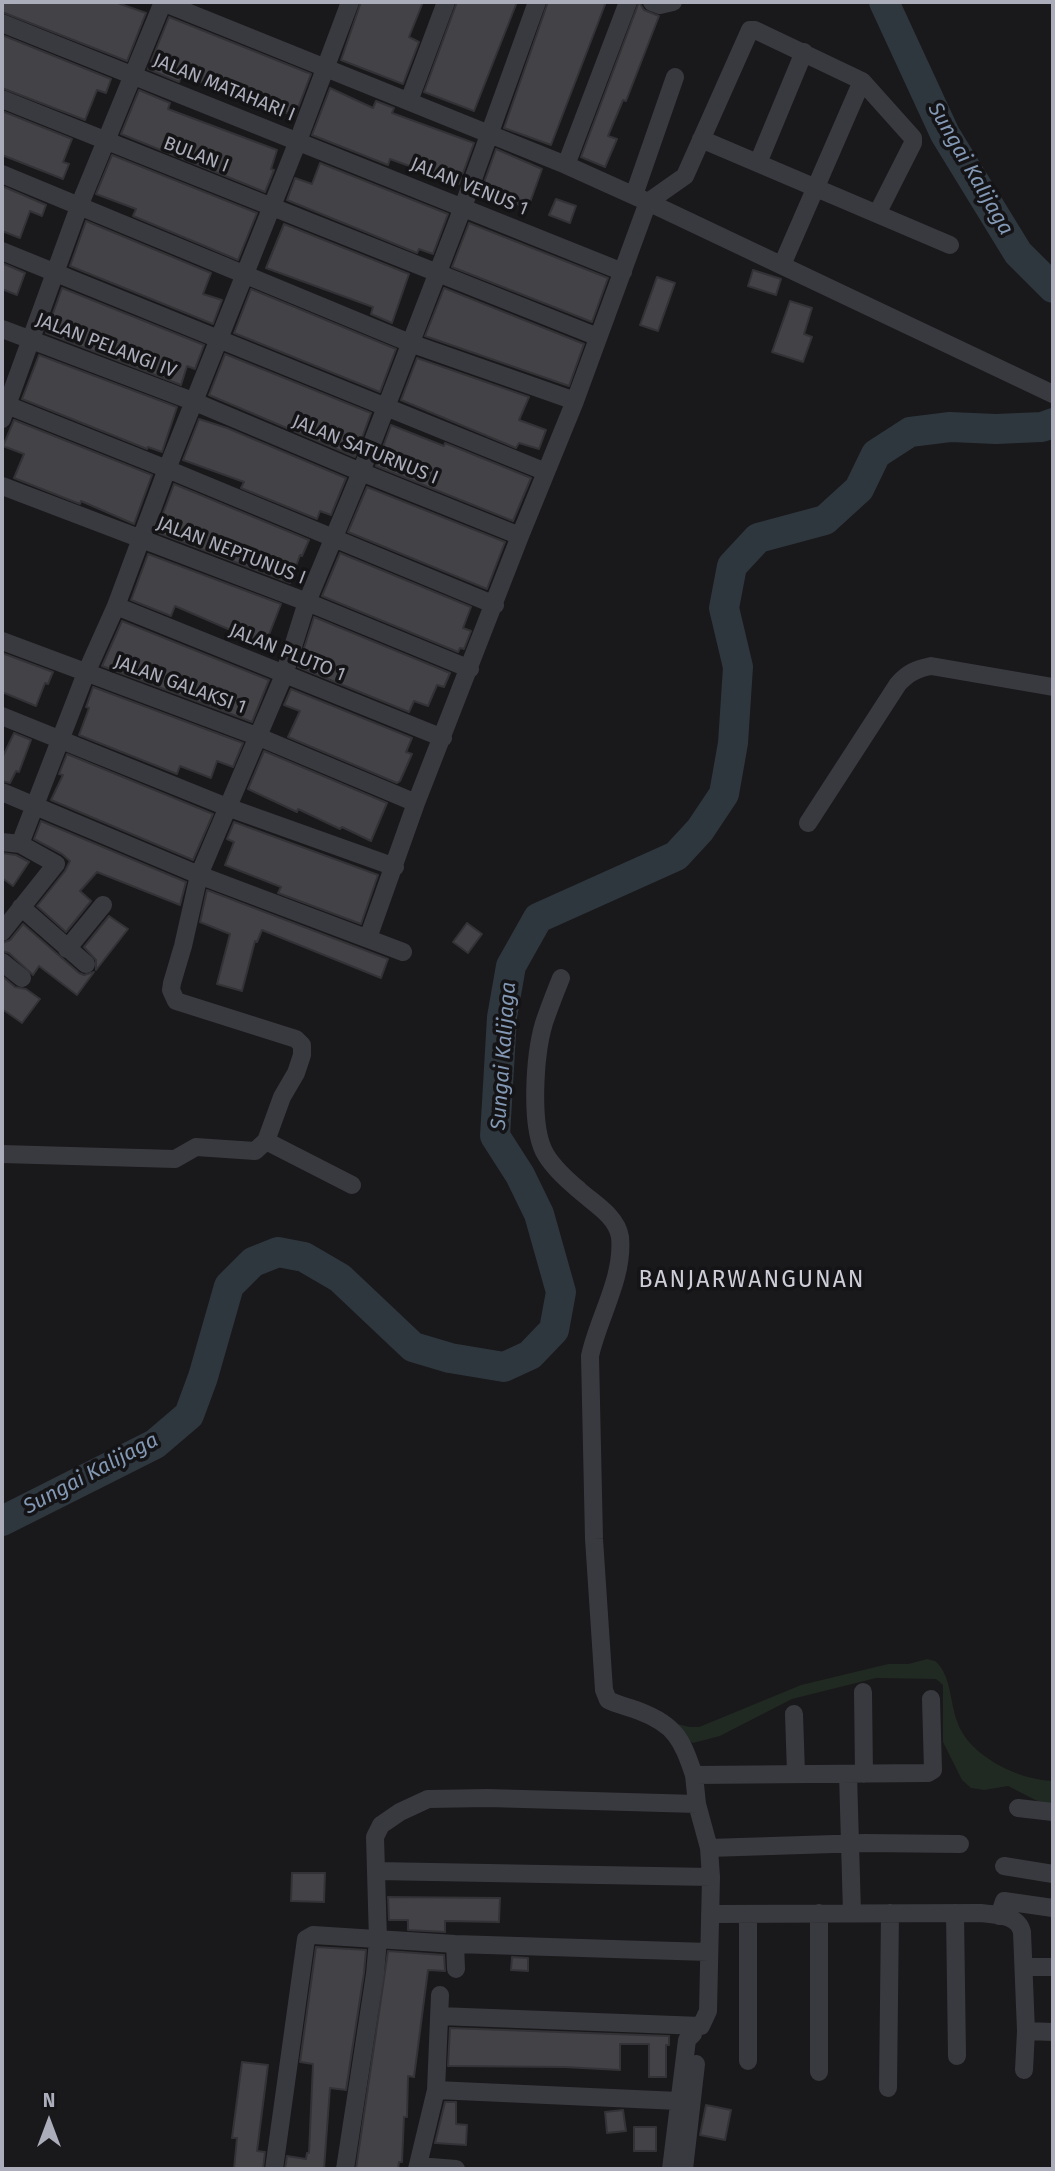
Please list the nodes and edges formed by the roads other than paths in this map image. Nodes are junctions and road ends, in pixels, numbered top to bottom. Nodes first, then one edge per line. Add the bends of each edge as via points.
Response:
1 (163, 2) edge
2 (350, 2) edge
3 (446, 2) edge
4 (537, 2) edge
5 (628, 2) edge
6 (652, 2) edge
7 (673, 2) edge
8 (736, 19) dead end
9 (2, 23) edge
10 (755, 30) junction
11 (804, 52) junction
12 (327, 67) junction
13 (134, 74) junction
14 (675, 77) dead end
15 (862, 81) junction
16 (2, 99) edge
17 (409, 101) junction
18 (489, 132) junction
19 (701, 139) junction
20 (298, 141) junction
21 (106, 142) junction
22 (758, 163) junction
23 (566, 165) junction
24 (2, 174) edge
25 (816, 188) junction
26 (641, 199) junction
27 (80, 204) junction
28 (271, 207) junction
29 (463, 207) junction
30 (877, 214) junction
31 (950, 245) dead end
32 (2, 251) edge
33 (782, 265) junction
34 (56, 272) junction
35 (437, 272) junction
36 (623, 272) junction
37 (245, 273) junction
38 (2, 329) edge
39 (598, 337) junction
40 (219, 339) junction
41 (31, 340) junction
42 (410, 343) junction
43 (1051, 392) edge
44 (575, 401) junction
45 (195, 402) junction
46 (385, 408) junction
47 (4, 409) edge
48 (167, 469) junction
49 (361, 472) junction
50 (546, 472) junction
51 (2, 486) edge
52 (520, 536) junction
53 (140, 539) junction
54 (332, 539) junction
55 (307, 602) junction
56 (495, 605) junction
57 (116, 606) junction
58 (2, 641) edge
59 (470, 669) junction
60 (86, 673) junction
61 (284, 675) junction
62 (1053, 687) edge
63 (2, 716) edge
64 (259, 737) junction
65 (443, 738) junction
66 (61, 739) junction
67 (2, 792) edge
68 (416, 803) junction
69 (35, 805) junction
70 (228, 807) junction
71 (808, 823) dead end
72 (11, 843) edge
73 (395, 867) junction
74 (199, 874) junction
75 (103, 905) dead end
76 (21, 907) junction
77 (2, 932) edge
78 (368, 938) junction
79 (67, 949) junction
80 (402, 952) dead end
81 (2, 962) edge
82 (86, 964) dead end
83 (22, 978) dead end
84 (561, 978) dead end
85 (266, 1141) junction
86 (2, 1154) edge
87 (352, 1185) dead end
88 (863, 1692) dead end
89 (930, 1699) dead end
90 (794, 1714) dead end
91 (796, 1773) junction
92 (856, 1774) junction
93 (694, 1775) junction
94 (697, 1804) junction
95 (1018, 1808) dead end
96 (1053, 1812) edge
97 (851, 1843) junction
98 (960, 1844) dead end
99 (709, 1848) junction
100 (1004, 1866) dead end
101 (376, 1871) junction
102 (1053, 1874) edge
103 (711, 1877) junction
104 (1053, 1908) edge
105 (819, 1913) junction
106 (852, 1913) junction
107 (890, 1913) junction
108 (955, 1913) junction
109 (710, 1914) junction
110 (748, 1914) junction
111 (999, 1916) junction
112 (378, 1940) junction
113 (455, 1944) junction
114 (708, 1952) junction
115 (1024, 1967) junction
116 (1053, 1967) edge
117 (456, 1969) dead end
118 (440, 1995) dead end
119 (439, 2016) junction
120 (693, 2031) junction
121 (1026, 2031) junction
122 (1053, 2032) edge
123 (957, 2056) dead end
124 (748, 2061) dead end
125 (1024, 2070) dead end
126 (819, 2072) dead end
127 (887, 2088) dead end
128 (436, 2090) junction
129 (679, 2101) junction
130 (417, 2168) edge
131 (274, 2169) edge
132 (345, 2169) edge
133 (456, 2169) edge
134 (671, 2169) edge
135 (684, 2169) edge

1 - 12 street
1 - 13 street
2 - 12 street
3 - 17 street
4 - 18 street
5 - 23 street
6 - 7 street
8 - 10 street
9 - 13 street, JALAN MATAHARI I
10 - 11 street
10 - 19 street via 747,34
11 - 15 street
11 - 22 street
12 - 17 street
12 - 20 street
13 - 20 street, JALAN MATAHARI I
13 - 21 street
14 - 26 street
15 - 25 street
15 - 30 street via 913,138
16 - 21 street, BULAN I
17 - 18 street
18 - 23 street
18 - 29 street
19 - 22 street
19 - 26 street via 685,176
20 - 28 street
20 - 29 street, JALAN VENUS 1
21 - 27 street
21 - 28 street, BULAN I
22 - 25 street
23 - 26 street
24 - 27 street
25 - 30 street
25 - 33 street
26 - 33 street
26 - 36 street
27 - 34 street
27 - 37 street
28 - 35 street, BULAN I
28 - 37 street
29 - 35 street
29 - 36 street, JALAN VENUS 1
30 - 31 street
32 - 34 street
33 - 43 street
34 - 40 street
34 - 41 street
35 - 39 street, BULAN I
35 - 42 street
36 - 39 street
37 - 40 street
37 - 42 street
38 - 41 street, JALAN PELANGI IV
39 - 44 street
40 - 45 street
40 - 46 street
41 - 45 street, JALAN PELANGI IV
41 - 47 street
42 - 44 street
42 - 46 street
44 - 50 street
45 - 48 street
45 - 49 street, JALAN SATURNUS I
46 - 49 street
46 - 50 street
47 - 48 street
48 - 53 street
48 - 54 street
49 - 52 street, JALAN SATURNUS I
49 - 54 street
50 - 52 street
51 - 53 street, JALAN NEPTUNUS I
52 - 56 street
53 - 55 street, JALAN NEPTUNUS I
53 - 57 street
54 - 55 street
54 - 56 street
55 - 59 street, JALAN NEPTUNUS I
55 - 61 street
56 - 59 street
57 - 60 street
57 - 61 street, JALAN PLUTO 1
58 - 60 street, JALAN GALAKSI 1
59 - 65 street
60 - 64 street, JALAN GALAKSI 1
60 - 66 street
61 - 64 street
61 - 65 street, JALAN PLUTO 1
62 - 71 street via 931,666 906,674
63 - 66 street
64 - 68 street, JALAN GALAKSI 1
64 - 70 street
65 - 68 street
66 - 69 street
66 - 70 street
67 - 69 street
68 - 73 street
69 - 72 street
69 - 74 street
70 - 73 street
70 - 74 street
72 - 76 street via 56,864
73 - 78 street
74 - 78 street
74 - 85 street via 172,983 173,997 296,1039 302,1045 296,1073
75 - 79 street
76 - 77 street
76 - 79 street
78 - 80 street
79 - 82 street
81 - 83 street
84 - 93 street via 543,1026 535,1102 537,1129 545,1154 612,1219 620,1236 614,1283 590,1356 593,1527 604,1690 608,1700 670,1727 682,1741
85 - 86 street via 255,1151 196,1147 175,1159
85 - 87 street
88 - 92 street
89 - 92 street via 933,1770 919,1775
90 - 91 street
91 - 92 street
91 - 93 street
92 - 97 street
93 - 94 street
94 - 99 street
94 - 101 street via 428,1799 381,1825 375,1837
95 - 96 street
97 - 98 street
97 - 99 street
97 - 106 street
99 - 103 street
100 - 102 street
101 - 103 street
101 - 112 street
103 - 109 street
104 - 111 street via 1004,1901
105 - 106 street
105 - 110 street
105 - 126 street
106 - 107 street
107 - 108 street
107 - 127 street
108 - 111 street
108 - 123 street
109 - 110 street
109 - 114 street
110 - 124 street
111 - 115 street via 1021,1925
112 - 113 street
112 - 131 street via 313,1935 306,1939
112 - 132 street
113 - 114 street
113 - 117 street
114 - 120 street via 708,2011
115 - 116 street
115 - 121 street
118 - 119 street
119 - 120 street
119 - 128 street
120 - 129 street via 687,2040
120 - 135 street via 698,2042
121 - 122 street
121 - 125 street
128 - 129 street
128 - 130 street
129 - 134 street
130 - 133 street

